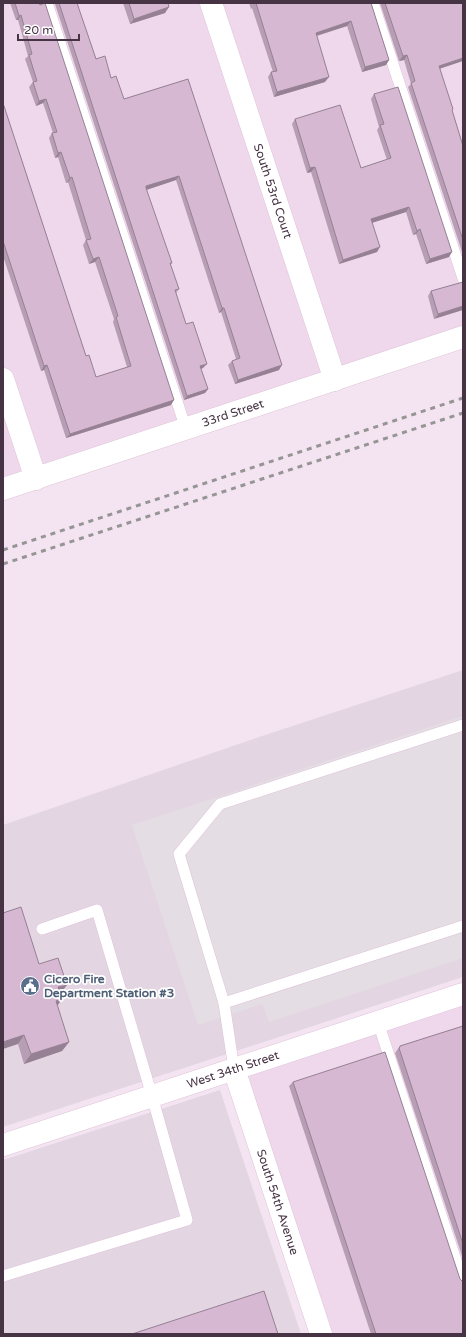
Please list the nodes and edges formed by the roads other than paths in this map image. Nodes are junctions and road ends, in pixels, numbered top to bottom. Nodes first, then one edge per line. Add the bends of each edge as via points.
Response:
1 (47, 3) edge
2 (211, 3) edge
3 (373, 3) edge
4 (463, 278) edge
5 (463, 337) edge
6 (3, 379) edge
7 (335, 380) junction
8 (186, 429) junction
9 (36, 479) junction
10 (3, 489) edge
11 (463, 725) edge
12 (463, 926) edge
13 (42, 929) dead end
14 (463, 994) edge
15 (224, 1003) junction
16 (378, 1022) junction
17 (234, 1069) junction
18 (152, 1096) junction
19 (3, 1145) edge
20 (3, 1276) edge
21 (463, 1282) edge
22 (321, 1334) edge

1 - 8 lane
2 - 7 street, South 53rd Court
3 - 4 lane
5 - 7 street, 33rd Street
6 - 9 street
7 - 8 street, 33rd Street
8 - 9 street, 33rd Street
9 - 10 street, 33rd Street
11 - 15 lane via 220,804 179,854
12 - 15 lane
13 - 18 lane via 97,910
14 - 16 street, West 34th Street
15 - 17 lane
16 - 17 street, West 34th Street
16 - 21 lane
17 - 18 street, West 34th Street
17 - 22 street, South 54th Avenue
18 - 19 street, West 34th Street
18 - 20 lane via 187,1220

